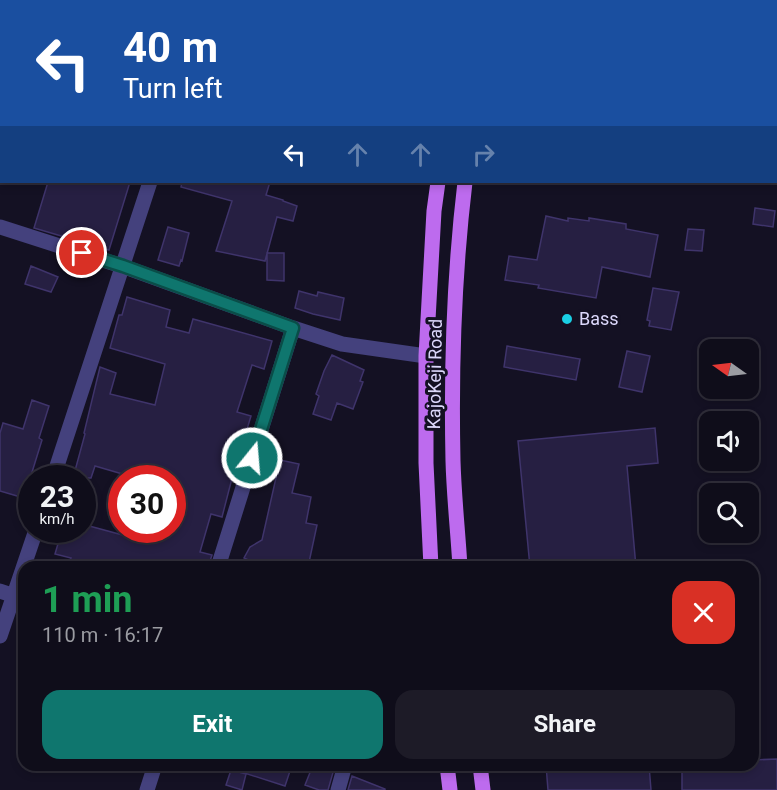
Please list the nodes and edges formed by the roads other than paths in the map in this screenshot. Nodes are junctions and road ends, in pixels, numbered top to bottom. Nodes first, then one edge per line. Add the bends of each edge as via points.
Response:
1 (150, 183) edge
2 (438, 183) edge
3 (465, 183) edge
4 (0, 227) edge
5 (123, 266) junction
6 (293, 328) junction
7 (426, 356) junction
8 (57, 465) edge
9 (31, 543) edge
10 (25, 561) edge
11 (220, 561) edge
12 (431, 561) edge
13 (460, 561) edge
14 (13, 595) edge
15 (0, 636) edge
16 (153, 771) edge
17 (343, 771) edge
18 (448, 771) edge
19 (481, 771) edge
20 (147, 790) edge
21 (338, 790) edge
22 (450, 790) edge
23 (483, 790) edge

1 - 5 street
2 - 7 main road, KajoKeji Road
3 - 13 main road, KajoKeji Road via 453,360 453,463
4 - 5 street
5 - 6 street
5 - 8 street
6 - 7 street via 342,344
6 - 11 street
7 - 12 main road, KajoKeji Road
9 - 10 street
14 - 15 street
16 - 20 street
17 - 21 street
18 - 22 main road
19 - 23 main road

